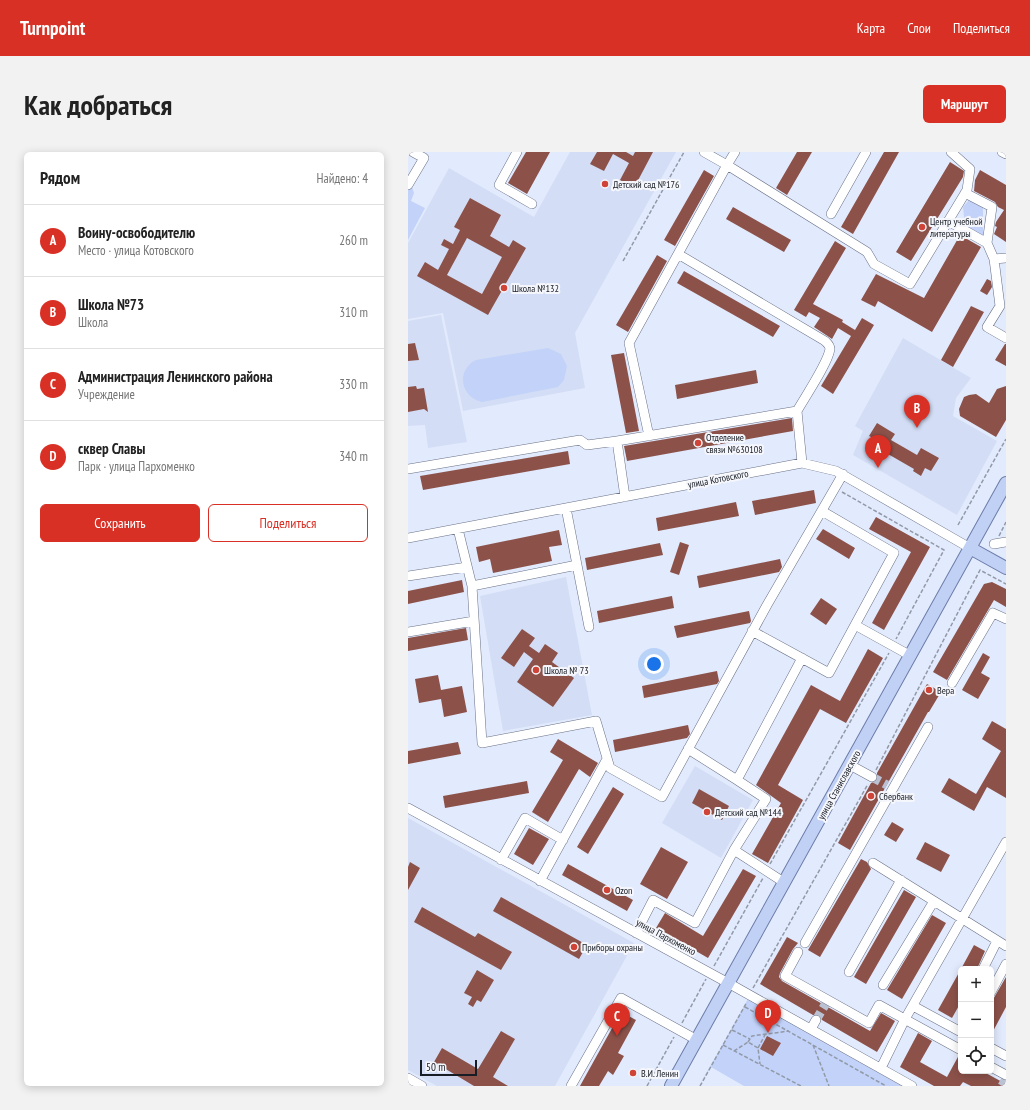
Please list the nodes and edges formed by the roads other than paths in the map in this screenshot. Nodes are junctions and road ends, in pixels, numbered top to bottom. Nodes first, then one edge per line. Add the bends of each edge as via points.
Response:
1 (414, 152) edge
2 (517, 152) edge
3 (704, 152) edge
4 (735, 152) edge
5 (866, 152) edge
6 (951, 152) edge
7 (1002, 152) edge
8 (1006, 154) edge
9 (728, 165) junction
10 (408, 185) edge
11 (965, 193) junction
12 (532, 204) dead end
13 (831, 214) dead end
14 (948, 221) junction
15 (987, 243) junction
16 (678, 254) junction
17 (1006, 258) edge
18 (994, 259) junction
19 (1006, 338) edge
20 (797, 411) junction
21 (649, 436) junction
22 (617, 442) junction
23 (802, 463) junction
24 (408, 469) edge
25 (843, 474) junction
26 (1006, 482) edge
27 (625, 497) junction
28 (566, 508) junction
29 (822, 511) junction
30 (458, 528) junction
31 (408, 538) edge
32 (1006, 542) edge
33 (994, 544) road end
34 (970, 548) junction
35 (577, 565) junction
36 (467, 567) junction
37 (1006, 568) edge
38 (408, 576) edge
39 (472, 586) junction
40 (1006, 619) edge
41 (474, 621) junction
42 (856, 625) junction
43 (589, 627) dead end
44 (752, 631) junction
45 (408, 632) edge
46 (911, 656) junction
47 (802, 658) junction
48 (952, 683) dead end
49 (928, 726) dead end
50 (688, 749) junction
51 (607, 759) junction
52 (850, 765) junction
53 (872, 777) tunnel mouth
54 (737, 780) junction
55 (408, 808) edge
56 (563, 840) junction
57 (1006, 842) edge
58 (734, 850) junction
59 (501, 860) junction
60 (874, 863) dead end
61 (901, 880) junction
62 (540, 881) junction
63 (785, 883) junction
64 (934, 901) junction
65 (962, 920) junction
66 (636, 933) junction
67 (997, 941) junction
68 (805, 943) dead end
69 (1006, 946) edge
70 (798, 952) dead end
71 (1006, 964) edge
72 (984, 966) edge
73 (849, 972) dead end
74 (730, 984) junction
75 (883, 985) dead end
76 (994, 986) edge
77 (913, 1006) junction
78 (905, 1019) junction
79 (816, 1020) tunnel mouth
80 (812, 1029) junction
81 (958, 1030) edge
82 (697, 1040) junction
83 (958, 1048) edge
84 (994, 1049) edge
85 (1006, 1055) edge
86 (881, 1068) junction
87 (994, 1069) edge
88 (1006, 1075) edge
89 (408, 1078) edge
90 (422, 1086) edge
91 (571, 1086) edge
92 (671, 1086) edge
93 (912, 1086) edge

1 - 10 street via 424,158
2 - 12 street via 499,185
3 - 9 street
4 - 9 street
5 - 13 street
6 - 11 street via 970,169
7 - 8 street
9 - 14 street via 867,252 874,264 910,284
9 - 16 street
11 - 14 street
11 - 15 street via 992,207
14 - 15 street
15 - 18 street
16 - 20 street via 787,317 829,346 825,363
16 - 21 street via 628,343
17 - 18 street
18 - 19 street via 1000,306 987,327
20 - 21 street
20 - 23 street
21 - 22 street
22 - 24 street via 587,445 580,440
22 - 27 street
23 - 25 street, улица Котовского
23 - 27 street, улица Котовского
25 - 29 street
25 - 34 street, улица Котовского
26 - 34 main road, улица Станиславского
27 - 28 street, улица Котовского
28 - 30 street, улица Котовского
28 - 35 street
29 - 42 street via 894,553
29 - 44 street
30 - 31 street, улица Котовского
30 - 36 street
32 - 33 street
34 - 37 main road, улица Котовского
34 - 46 main road, улица Станиславского
35 - 39 street
35 - 43 street
36 - 38 street
36 - 39 street
39 - 41 street
40 - 48 street via 993,613
41 - 45 street
41 - 51 street via 482,743 596,721
42 - 46 street
42 - 47 street via 830,673
44 - 47 street
44 - 50 street
46 - 52 main road, улица Станиславского
47 - 54 street
49 - 68 street via 891,787
50 - 51 street via 662,797 610,768
50 - 54 street
51 - 56 street
52 - 53 street
52 - 63 main road, улица Станиславского
54 - 58 street via 766,799
55 - 59 street, улица Пархоменко
56 - 59 street via 525,818
56 - 62 street
57 - 65 street
58 - 63 street
58 - 66 street via 695,923 654,900
59 - 62 street, улица Пархоменко
60 - 61 street
61 - 64 street
61 - 73 street
62 - 66 street, улица Пархоменко
63 - 74 main road, улица Станиславского
64 - 65 street
64 - 75 street
65 - 67 street
65 - 77 street
66 - 74 street, улица Пархоменко
67 - 69 street
67 - 72 street
70 - 78 street via 785,976 868,1023 879,1005
71 - 76 street
74 - 80 street, улица Пархоменко
74 - 82 main road, улица Станиславского
77 - 78 street
77 - 81 street
78 - 83 street
78 - 86 street
79 - 80 street
80 - 86 street, улица Пархоменко
82 - 91 street via 621,998
82 - 92 main road, улица Станиславского
84 - 85 street
86 - 93 street, улица Пархоменко
87 - 88 street
89 - 90 street

